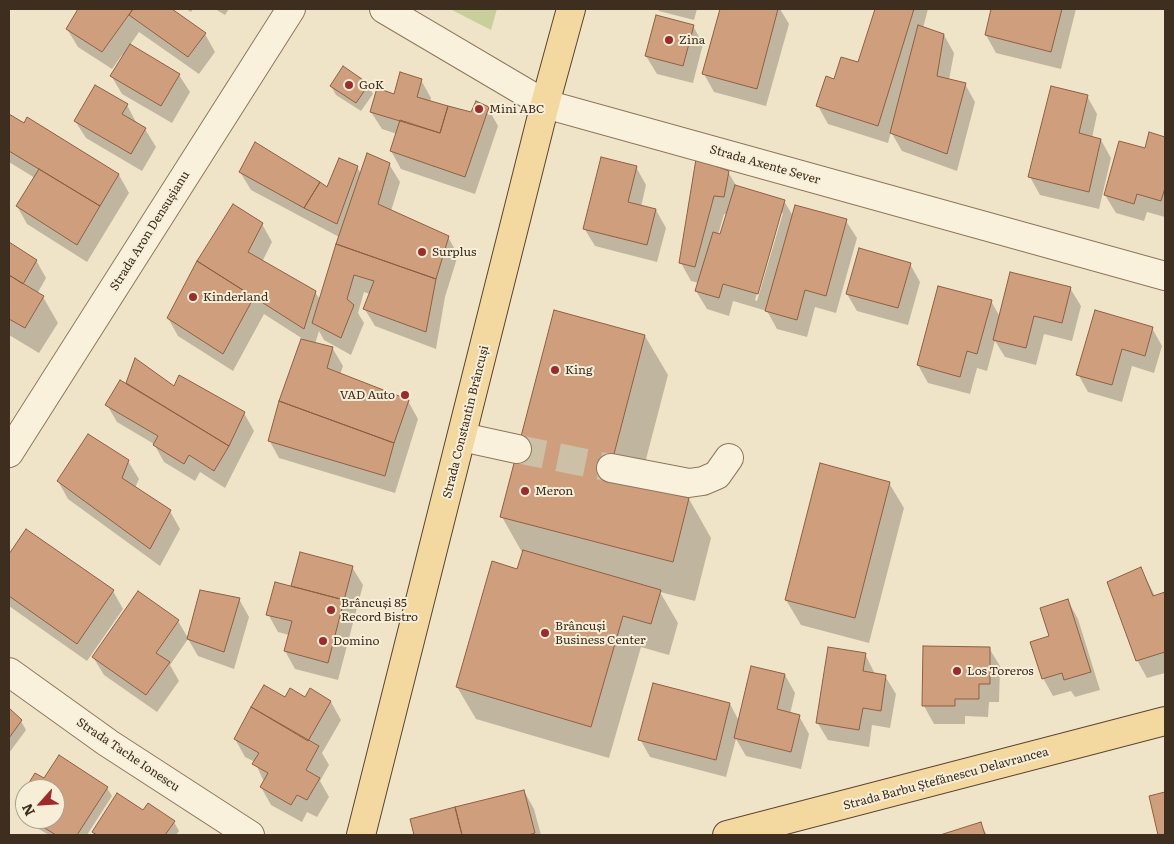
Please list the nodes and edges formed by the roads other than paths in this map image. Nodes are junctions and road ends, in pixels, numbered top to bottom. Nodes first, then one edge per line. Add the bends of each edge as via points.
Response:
1 (291, 9) edge
2 (384, 9) edge
3 (571, 9) edge
4 (545, 104) junction
5 (1165, 276) edge
6 (462, 437) junction
7 (517, 449) tunnel mouth
8 (9, 453) edge
9 (729, 458) dead end
10 (611, 468) tunnel mouth
11 (9, 672) edge
12 (1165, 722) edge
13 (770, 830) edge
14 (250, 835) edge
15 (361, 835) edge
16 (727, 835) edge

1 - 8 street, Strada Aron Densușianu
2 - 4 street, Strada Axente Sever
3 - 4 main road, Strada Constantin Brâncuși
4 - 5 street, Strada Axente Sever
4 - 6 main road, Strada Constantin Brâncuși
6 - 7 street
6 - 15 main road, Strada Constantin Brâncuși
9 - 10 street via 716,475 689,483
11 - 14 street, Strada Tache Ionescu via 108,743
12 - 13 main road, Strada Barbu Ștefănescu Delavrancea
13 - 16 main road, Strada Barbu Ștefănescu Delavrancea

